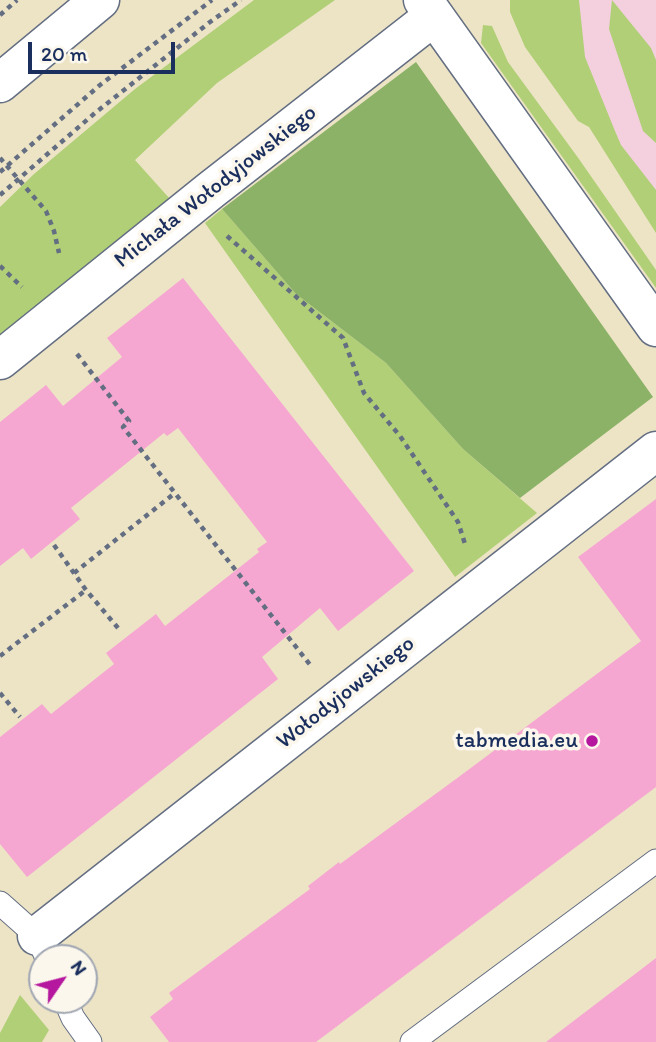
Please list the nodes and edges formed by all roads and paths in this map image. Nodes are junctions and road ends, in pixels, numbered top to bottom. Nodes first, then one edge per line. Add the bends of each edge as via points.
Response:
1 (17, 0) edge
2 (100, 0) edge
3 (212, 0) edge
4 (241, 0) edge
5 (428, 8) edge
6 (0, 15) edge
7 (0, 83) edge
8 (0, 158) edge
9 (7, 165) junction
10 (0, 172) edge
11 (18, 178) junction
12 (0, 195) edge
13 (192, 205) junction
14 (77, 298) junction
15 (656, 327) edge
16 (0, 360) edge
17 (82, 361) dead end
18 (656, 451) edge
19 (176, 493) junction
20 (54, 545) dead end
21 (74, 572) junction
22 (86, 590) junction
23 (468, 598) junction
24 (118, 628) dead end
25 (0, 656) edge
26 (312, 666) dead end
27 (0, 693) edge
28 (20, 717) dead end
29 (656, 861) edge
30 (0, 903) edge
31 (39, 944) edge
32 (46, 944) edge
33 (71, 1014) edge
34 (90, 1042) edge
35 (412, 1042) edge

1 - 6 path
2 - 7 street
3 - 9 path via 100,85
4 - 11 path
5 - 13 street, Michała Wołodyjowskiego
5 - 15 street
8 - 9 path
9 - 10 path
9 - 11 path
11 - 12 path
11 - 14 path via 46,211 65,282
13 - 14 street, Michała Wołodyjowskiego
13 - 23 path via 343,338 364,393 400,436 458,522 465,543
14 - 16 street, Michała Wołodyjowskiego
17 - 19 path via 128,421 123,427
18 - 23 street, Wołodyjowskiego
19 - 21 path
19 - 26 path
20 - 21 path
21 - 22 path
22 - 24 path
22 - 25 path
23 - 32 street, Wołodyjowskiego
27 - 28 path
29 - 35 lane
30 - 31 lane
33 - 34 lane

